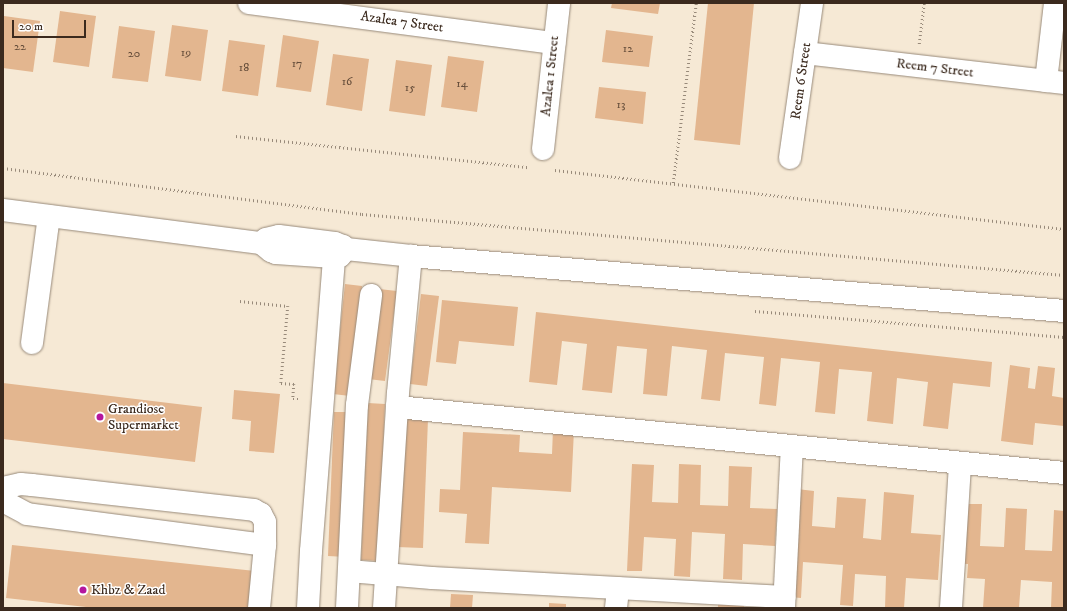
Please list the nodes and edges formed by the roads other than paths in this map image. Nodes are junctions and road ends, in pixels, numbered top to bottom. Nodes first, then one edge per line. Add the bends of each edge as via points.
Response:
1 (249, 3) edge
2 (559, 3) edge
3 (812, 3) edge
4 (1055, 3) edge
5 (286, 5) edge
6 (554, 43) junction
7 (805, 53) junction
8 (1055, 82) edge
9 (543, 149) dead end
10 (790, 158) dead end
11 (3, 210) edge
12 (49, 216) junction
13 (340, 253) junction
14 (411, 256) junction
15 (371, 295) dead end
16 (1064, 311) edge
17 (32, 344) dead end
18 (397, 407) junction
19 (792, 446) junction
20 (960, 463) junction
21 (1064, 473) edge
22 (3, 488) edge
23 (3, 501) edge
24 (265, 545) junction
25 (349, 571) junction
26 (387, 573) junction
27 (617, 598) edge
28 (784, 602) edge
29 (259, 608) edge
30 (308, 608) edge
31 (347, 608) edge
32 (384, 608) edge
33 (951, 608) edge

1 - 5 street, Azalea 7 Street
2 - 6 street, Azalea 1 Street
3 - 7 street, Reem 6 Street
4 - 8 street
5 - 6 street, Azalea 7 Street
6 - 9 street, Azalea 1 Street
7 - 8 street, Reem 7 Street
7 - 10 street, Reem 6 Street
11 - 12 street
12 - 13 street via 261,243 266,238 279,236 335,243 343,246
12 - 17 street
13 - 14 street
13 - 30 street via 324,402
14 - 16 street
14 - 18 street
15 - 25 street via 357,405
18 - 19 street
18 - 26 street
19 - 20 street
19 - 28 street
20 - 21 street
20 - 33 street
22 - 24 street via 27,484 254,510 261,514 265,522
23 - 24 street via 27,514
24 - 29 street
25 - 26 street
25 - 31 street
26 - 27 street
26 - 32 street
27 - 28 street

